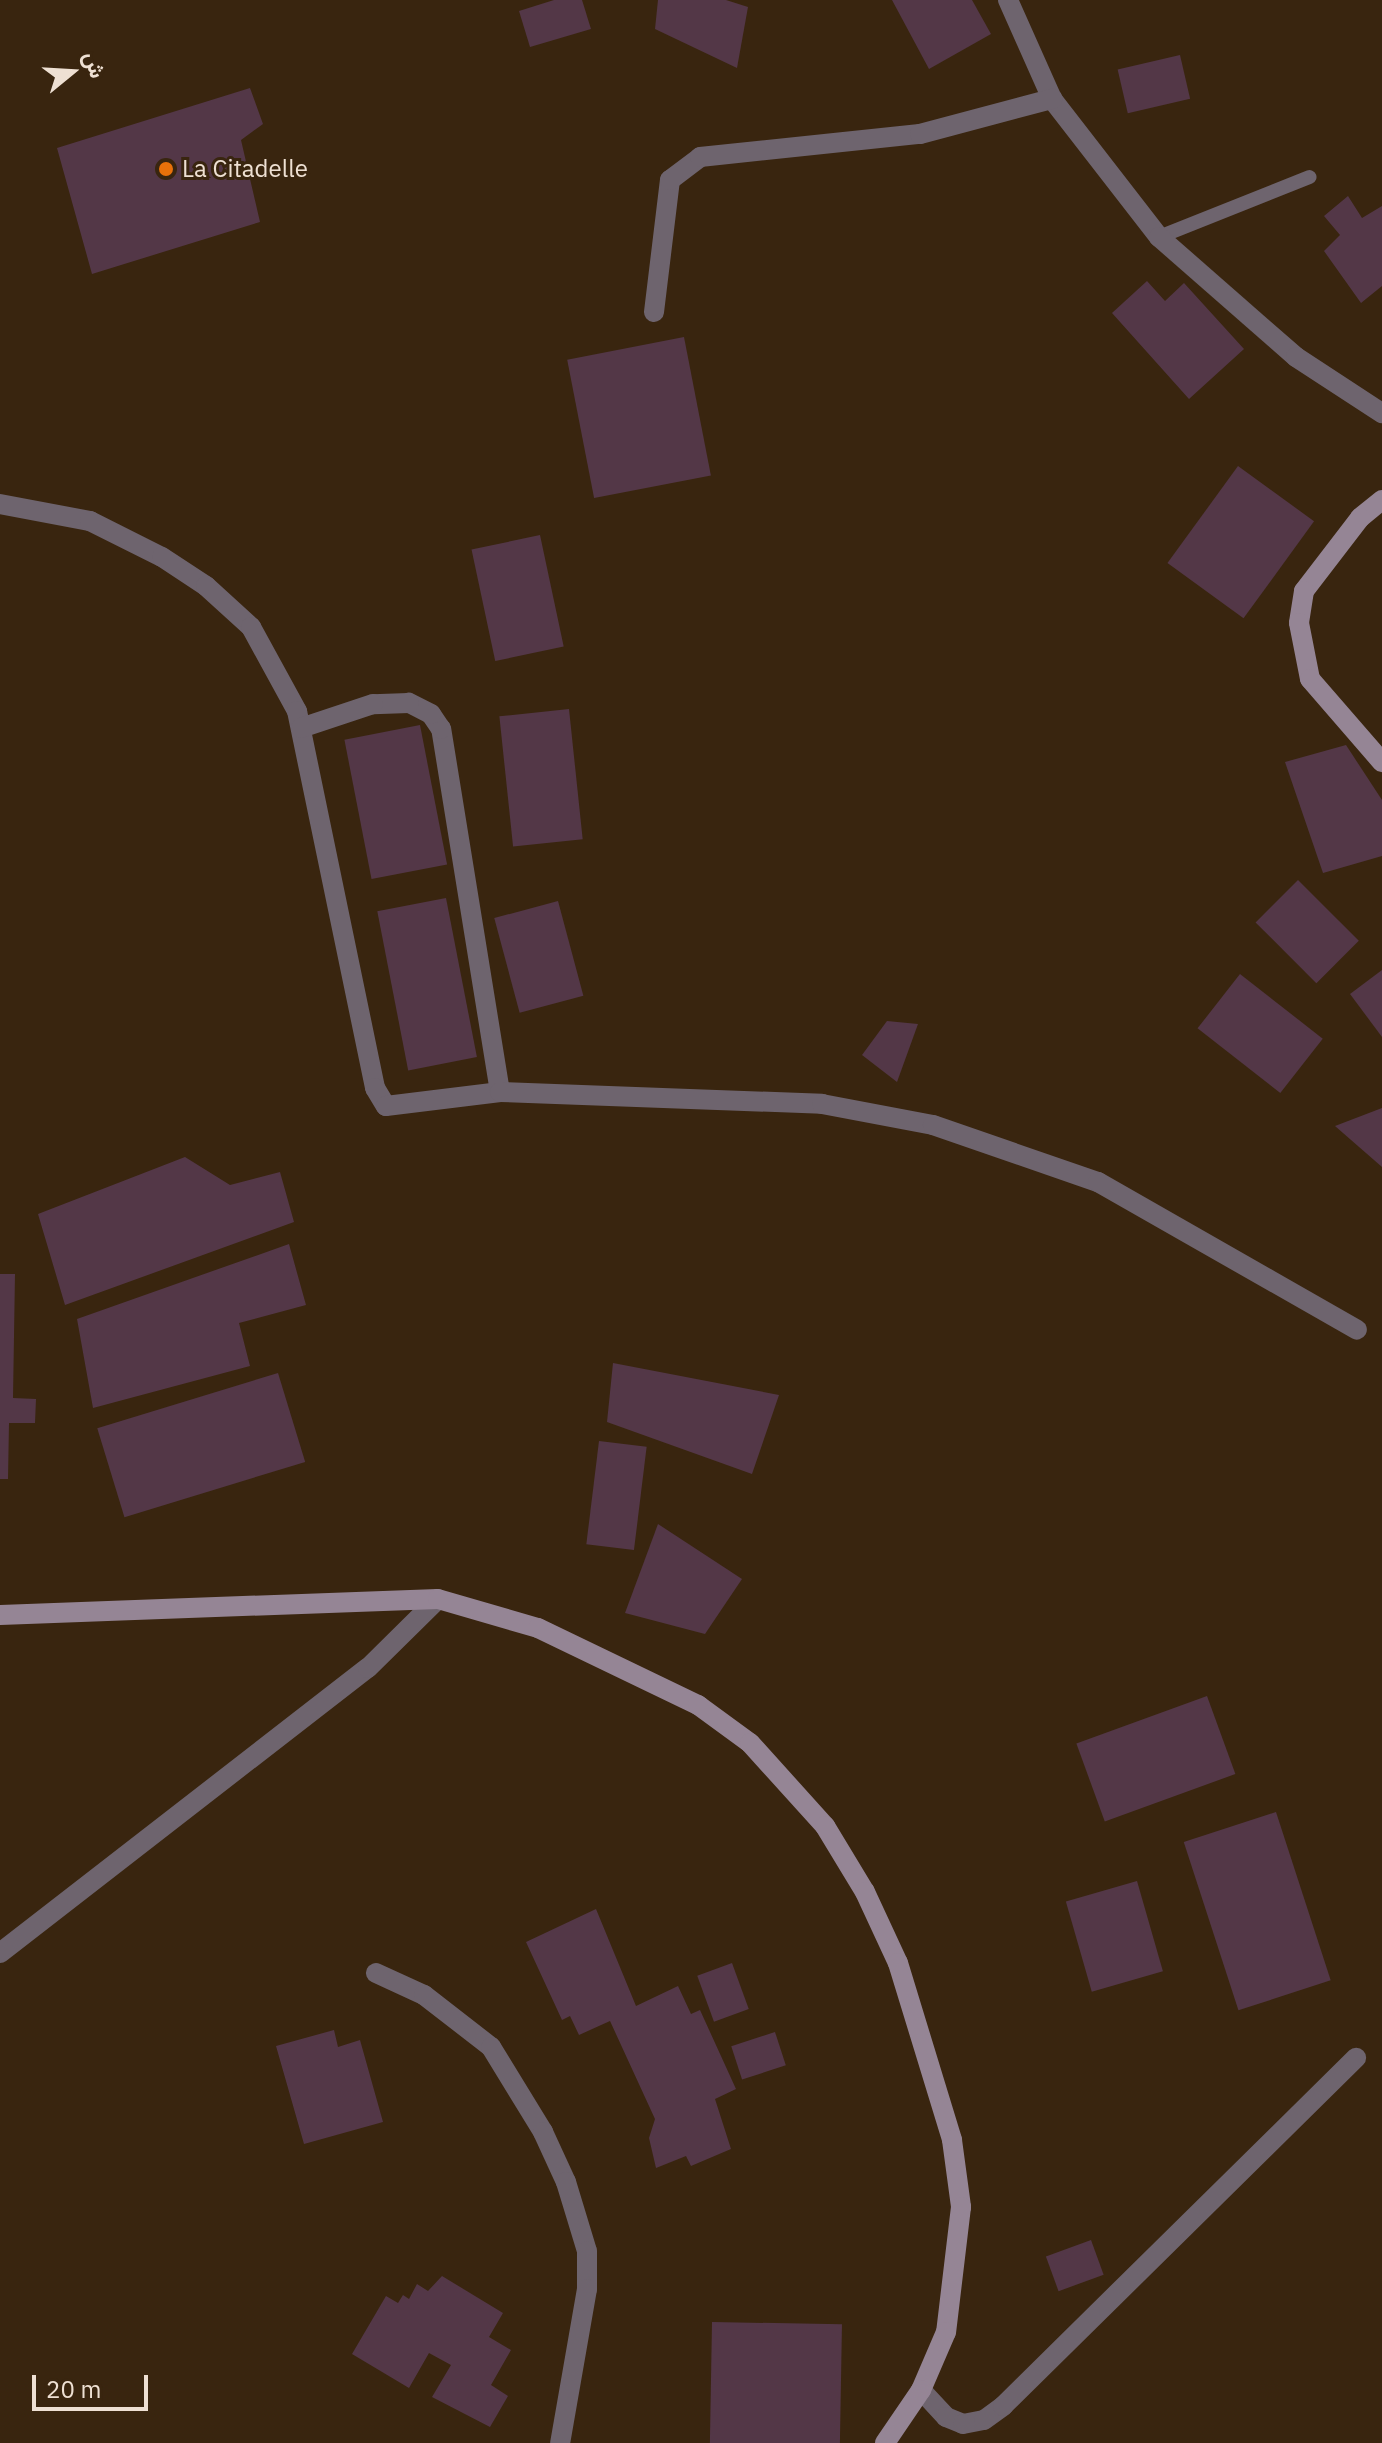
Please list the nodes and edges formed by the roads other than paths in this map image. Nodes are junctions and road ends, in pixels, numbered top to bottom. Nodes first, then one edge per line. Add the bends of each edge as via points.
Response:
1 (1008, 0) edge
2 (1052, 99) junction
3 (1310, 177) dead end
4 (1159, 237) junction
5 (654, 312) dead end
6 (1382, 413) edge
7 (1382, 500) edge
8 (0, 504) edge
9 (301, 728) junction
10 (1382, 762) edge
11 (500, 1092) junction
12 (1357, 1330) dead end
13 (438, 1599) junction
14 (0, 1615) edge
15 (0, 1953) edge
16 (376, 1973) dead end
17 (1356, 2058) dead end
18 (921, 2390) junction
19 (560, 2443) edge
20 (885, 2443) edge

1 - 2 street
2 - 4 street
2 - 5 street via 920,134 700,157 670,180
3 - 4 lane
4 - 6 street via 1296,357
7 - 10 street via 1360,518 1304,591 1299,623 1310,679
8 - 9 street via 90,521 206,586 251,627 273,661
9 - 11 street via 375,1088 386,1106
9 - 11 street via 373,704 409,703 431,714 441,729
11 - 12 street via 822,1104 933,1125 1098,1182
13 - 14 street
13 - 15 street via 368,1668
13 - 18 street via 538,1628 698,1705 750,1743 825,1826 865,1892 898,1963 952,2140 961,2207 956,2282 946,2332
16 - 19 street via 424,1995 491,2047 543,2132 566,2182 587,2251 587,2289
17 - 18 street via 1003,2406 984,2420 963,2424 946,2417
18 - 20 street

